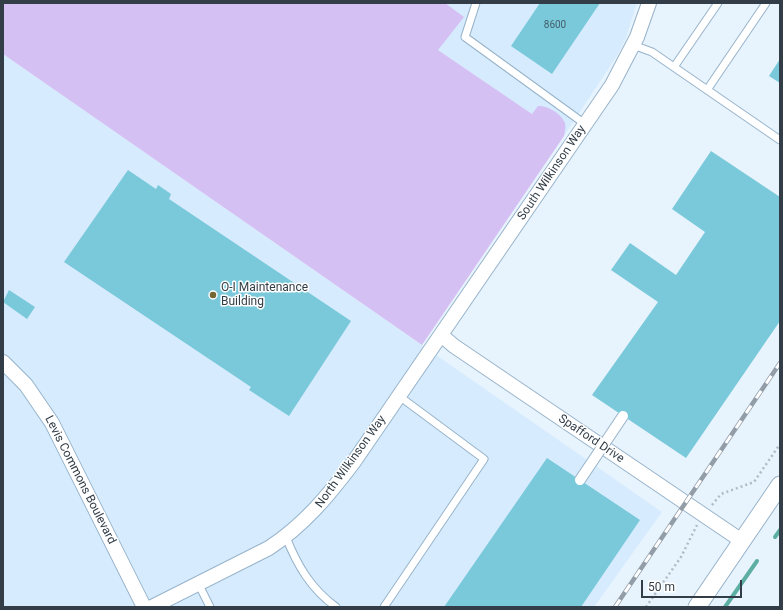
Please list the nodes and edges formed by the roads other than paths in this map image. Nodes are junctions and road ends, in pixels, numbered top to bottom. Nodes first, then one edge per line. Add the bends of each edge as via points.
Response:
1 (476, 3) edge
2 (649, 3) edge
3 (718, 3) edge
4 (766, 3) edge
5 (633, 45) junction
6 (674, 67) junction
7 (707, 90) junction
8 (585, 124) junction
9 (780, 140) edge
10 (441, 335) junction
11 (3, 362) edge
12 (399, 396) junction
13 (623, 416) dead end
14 (580, 480) dead end
15 (780, 485) edge
16 (286, 537) junction
17 (742, 541) junction
18 (199, 585) junction
19 (144, 607) edge
20 (152, 607) edge
21 (210, 607) edge
22 (336, 607) edge
23 (384, 607) edge
24 (697, 607) edge

1 - 8 lane via 465,37
2 - 5 street, South Wilkinson Way
3 - 6 lane
4 - 7 lane
5 - 6 lane via 652,52
5 - 8 street, South Wilkinson Way via 612,85
6 - 7 lane
7 - 9 lane
8 - 10 street, South Wilkinson Way
10 - 12 street, North Wilkinson Way
10 - 17 street, Spafford Drive
11 - 19 street, Levis Commons Boulevard via 26,385 52,422
12 - 16 street, North Wilkinson Way via 325,500 309,518
12 - 23 lane via 484,459
13 - 14 street, bridge
15 - 17 street
16 - 18 street, North Wilkinson Way
16 - 22 lane via 294,558 309,582
17 - 24 street
18 - 20 street, North Wilkinson Way
18 - 21 lane

